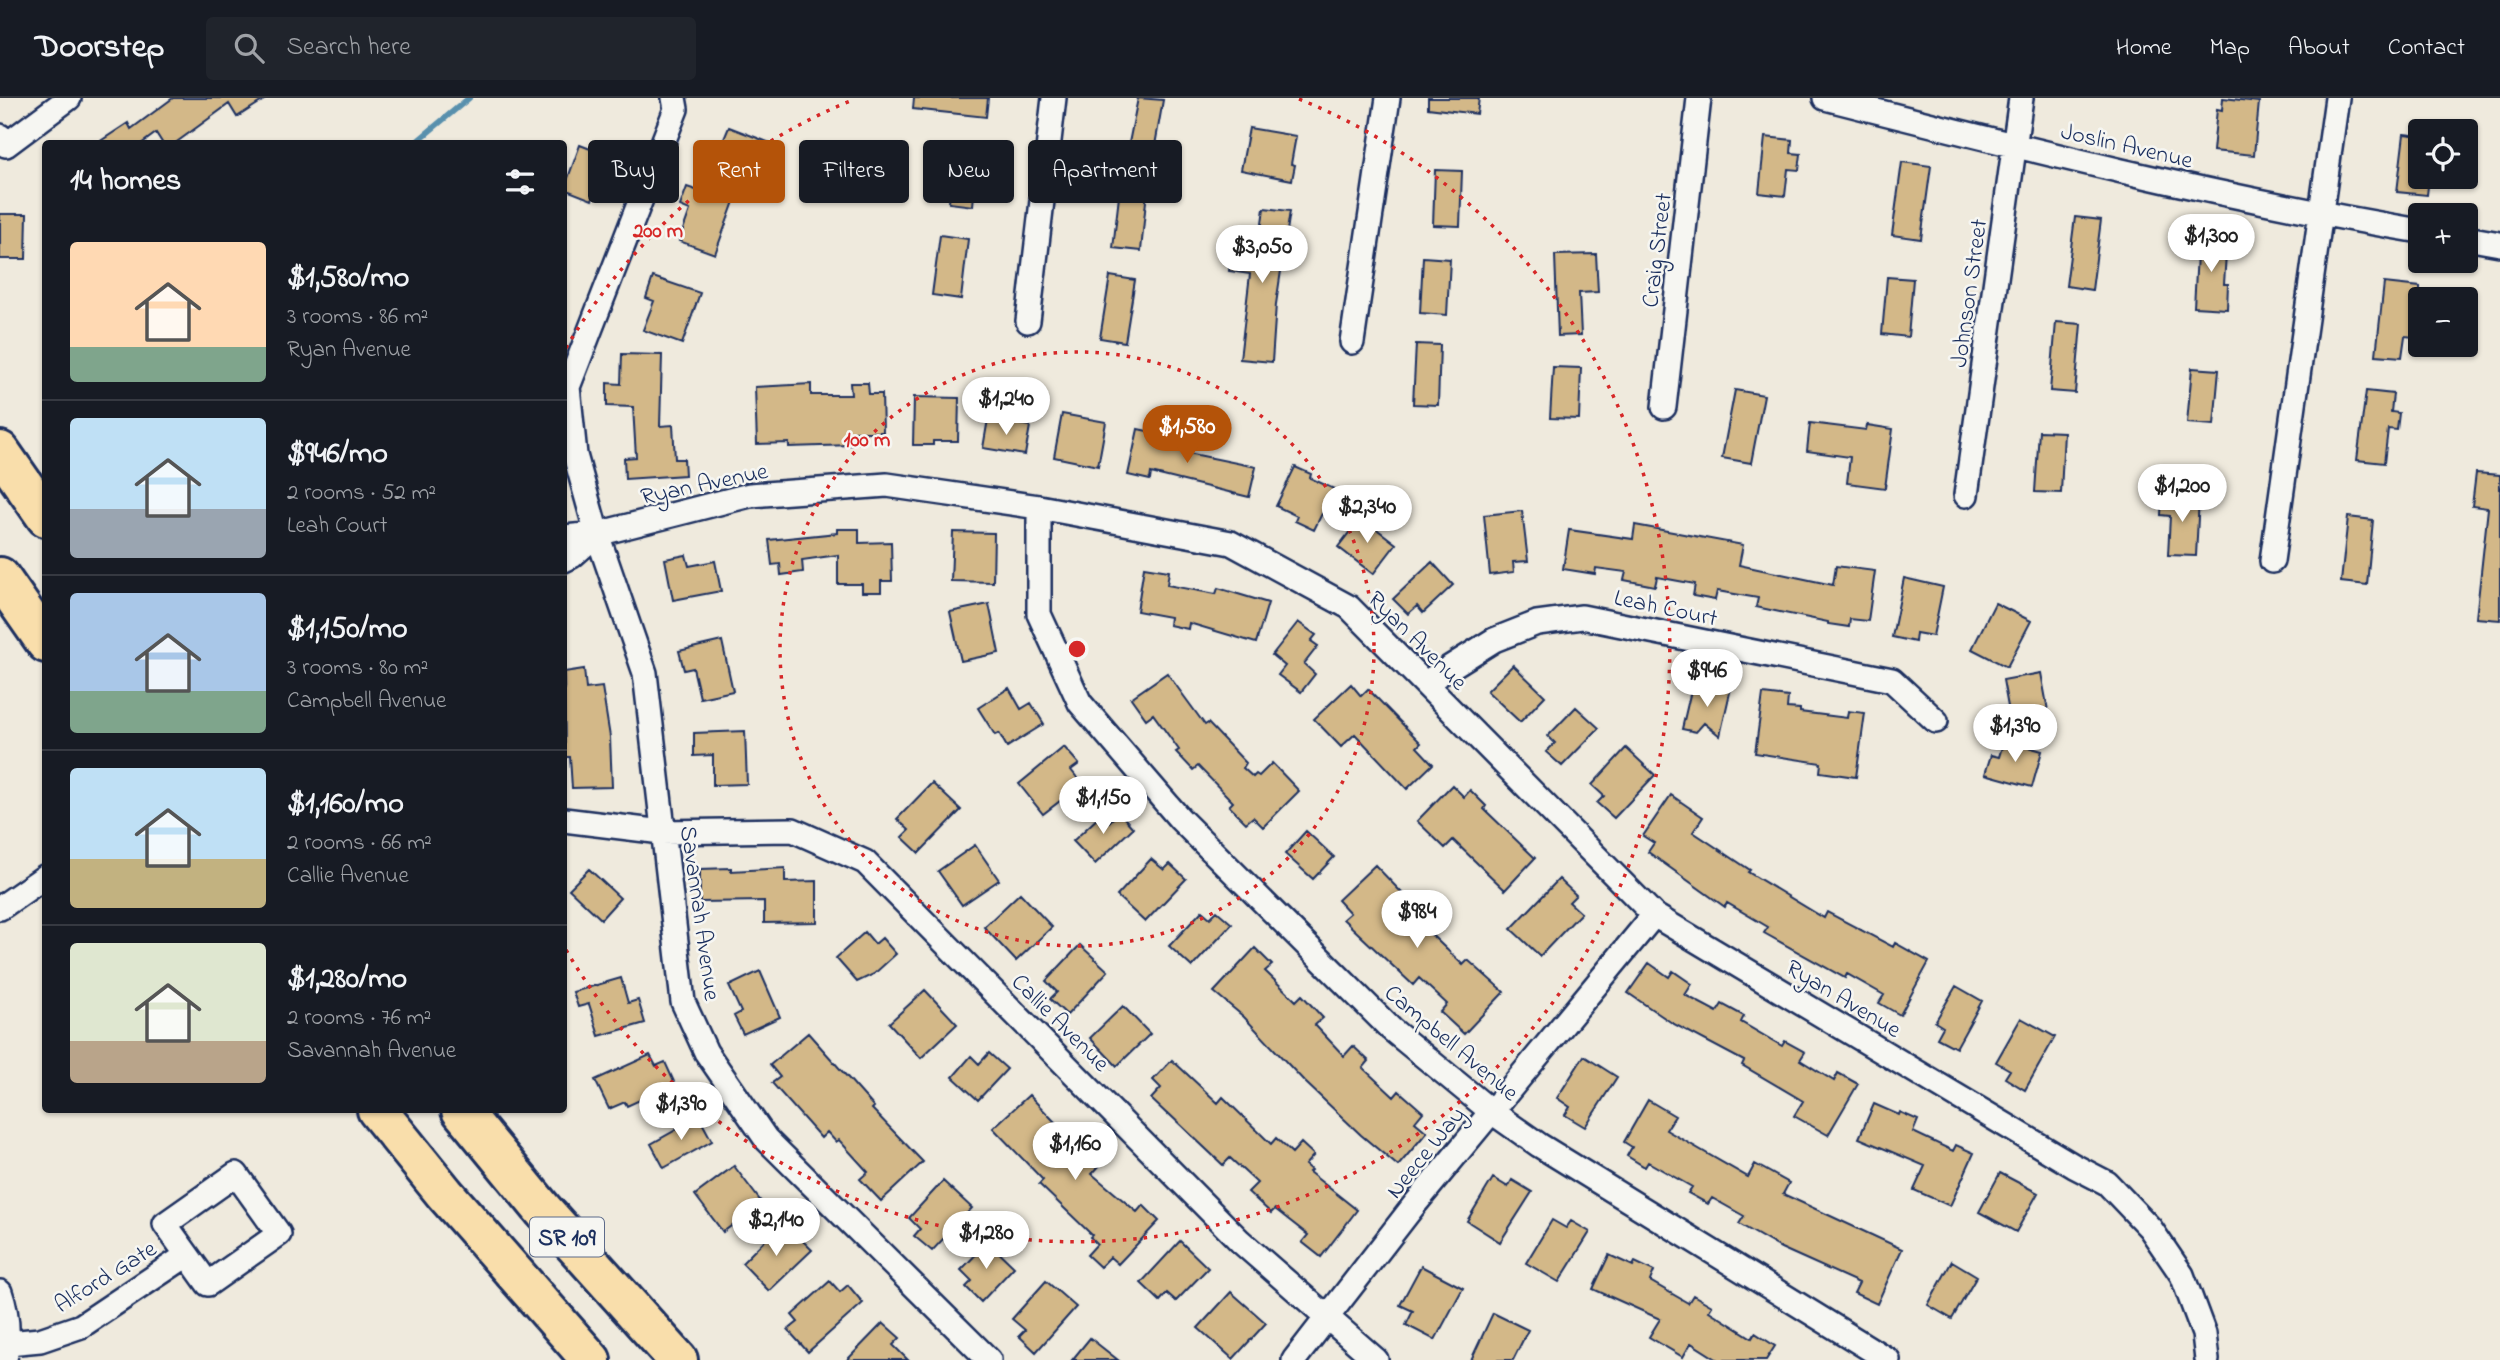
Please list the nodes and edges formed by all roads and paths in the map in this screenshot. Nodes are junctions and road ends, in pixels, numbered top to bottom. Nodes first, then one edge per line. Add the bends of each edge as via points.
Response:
1 (69, 98) edge
2 (674, 98) edge
3 (1054, 98) edge
4 (1388, 98) edge
5 (1699, 98) edge
6 (1825, 98) edge
7 (2021, 98) edge
8 (2337, 98) edge
9 (3, 141) edge
10 (2015, 146) junction
11 (2321, 215) junction
12 (2408, 229) edge
13 (2478, 240) edge
14 (2500, 244) edge
15 (1028, 321) dead end
16 (1352, 342) dead end
17 (1664, 407) dead end
18 (0, 451) edge
19 (1966, 495) dead end
20 (1039, 507) junction
21 (42, 511) edge
22 (597, 534) junction
23 (567, 537) edge
24 (567, 558) edge
25 (2272, 561) dead end
26 (0, 577) edge
27 (42, 637) edge
28 (1424, 683) junction
29 (1936, 721) dead end
30 (567, 820) edge
31 (662, 832) junction
32 (42, 879) edge
33 (0, 908) edge
34 (1654, 915) junction
35 (1492, 1112) junction
36 (379, 1113) edge
37 (463, 1113) edge
38 (187, 1255) junction
39 (0, 1292) edge
40 (1326, 1316) junction
41 (7, 1351) edge
42 (591, 1360) edge
43 (678, 1360) edge
44 (989, 1360) edge
45 (1294, 1360) edge
46 (1376, 1360) edge
47 (1888, 1360) edge
48 (2207, 1360) edge

1 - 9 street
2 - 22 street, Savannah Avenue via 676,108 568,387 575,455
3 - 15 street
4 - 16 street
5 - 17 street, Craig Street
6 - 10 street, Joslin Avenue
7 - 10 street, Johnson Street
8 - 11 street
10 - 11 street, Joslin Avenue
10 - 19 street, Johnson Street
11 - 12 street, Joslin Avenue
11 - 25 street
13 - 14 street
18 - 21 highway
20 - 22 street, Ryan Avenue via 887,485 750,495
20 - 28 street, Ryan Avenue via 1231,543 1349,607
20 - 35 street, Campbell Avenue via 1039,614 1080,703 1180,819 1391,1029
22 - 23 street, Ryan Avenue
22 - 24 street, Ryan Avenue
22 - 31 street, Savannah Avenue via 645,673
26 - 27 highway
28 - 29 street, Leah Court via 1494,640 1537,623 1582,617 1892,680
28 - 34 street, Ryan Avenue
30 - 31 street, Callie Avenue
31 - 40 street, Callie Avenue via 793,830 865,862 1240,1241
31 - 44 street, Savannah Avenue via 683,1002 706,1052 766,1139
32 - 33 street
34 - 35 street, Neece Way
34 - 48 street, Ryan Avenue via 2107,1183 2150,1228 2182,1275 2204,1334
35 - 40 street, Neece Way
35 - 47 street, Campbell Avenue
36 - 42 highway, SR 109
37 - 43 highway, SR 109 via 543,1210
38 - 38 street, Alford Gate via 165,1224 236,1174 279,1234 208,1284
38 - 41 street, Alford Gate via 81,1326
39 - 41 street
40 - 45 street, Neece Way
40 - 46 street, Callie Avenue

